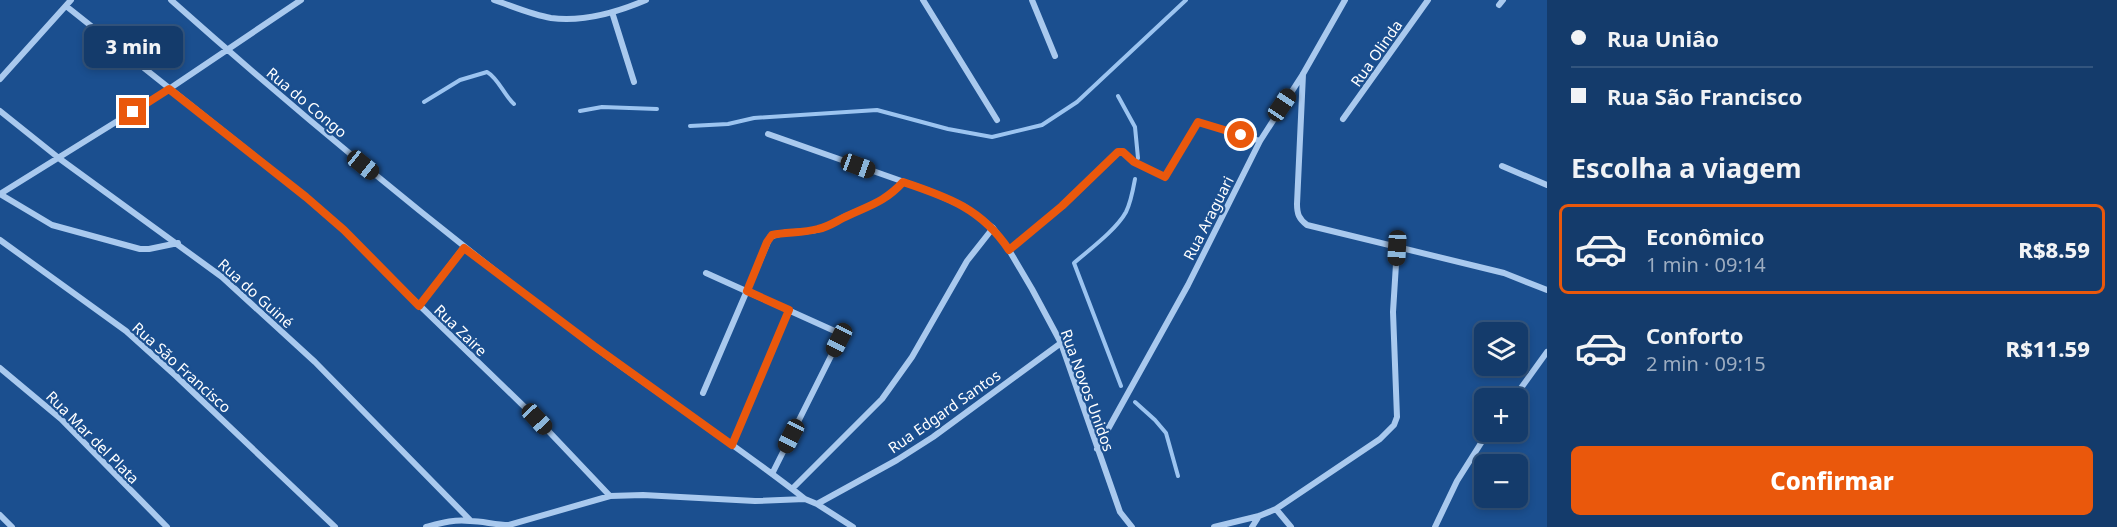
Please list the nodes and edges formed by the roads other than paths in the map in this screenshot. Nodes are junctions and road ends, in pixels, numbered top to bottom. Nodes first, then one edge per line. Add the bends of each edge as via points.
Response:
1 (71, 0) edge
2 (171, 0) edge
3 (301, 0) edge
4 (494, 0) edge
5 (646, 0) edge
6 (923, 0) edge
7 (1032, 0) edge
8 (1345, 0) edge
9 (1428, 0) edge
10 (66, 6) junction
11 (612, 12) junction
12 (228, 51) junction
13 (1055, 56) dead end
14 (1303, 74) junction
15 (0, 79) edge
16 (634, 82) dead end
17 (169, 89) junction
18 (0, 111) edge
19 (997, 120) dead end
20 (1343, 120) dead end
21 (768, 134) dead end
22 (1260, 141) junction
23 (60, 159) junction
24 (1502, 166) dead end
25 (903, 182) junction
26 (1547, 185) edge
27 (0, 194) edge
28 (993, 228) junction
29 (0, 240) edge
30 (178, 243) junction
31 (464, 248) junction
32 (1397, 248) junction
33 (1009, 250) junction
34 (706, 273) dead end
35 (1547, 290) edge
36 (747, 291) junction
37 (419, 306) junction
38 (789, 310) junction
39 (1060, 343) junction
40 (1547, 352) edge
41 (0, 368) edge
42 (1521, 388) edge
43 (703, 393) dead end
44 (1482, 442) edge
45 (732, 445) junction
46 (1097, 449) junction
47 (772, 474) junction
48 (792, 489) junction
49 (610, 496) junction
50 (805, 500) junction
51 (817, 504) junction
52 (1276, 509) junction
53 (0, 515) edge
54 (1259, 516) junction
55 (471, 520) junction
56 (508, 526) edge
57 (12, 527) edge
58 (166, 527) edge
59 (336, 527) edge
60 (426, 527) edge
61 (854, 527) edge
62 (1132, 527) edge
63 (1214, 527) edge
64 (1252, 527) edge
65 (1291, 527) edge
66 (1435, 527) edge

1 - 10 street
2 - 12 street, Rua do Congo
3 - 12 street
4 - 11 street via 552,18
5 - 11 street
6 - 19 street
7 - 13 street
8 - 14 street, Rua Araguari
9 - 20 street, Rua Olinda
10 - 15 street
10 - 17 street, Rua Zaire
11 - 16 street
12 - 17 street
12 - 31 street, Rua do Congo
14 - 22 street, Rua Araguari
14 - 32 street via 1298,215 1307,225
17 - 23 street
17 - 37 street, Rua Zaire via 306,197
18 - 23 street, Rua do Guiné
21 - 25 street, Rua Novos Unidos
22 - 33 street via 1198,122 1165,177 1118,152
22 - 46 street, Rua Araguari via 1188,285
23 - 27 street
23 - 30 street, Rua do Guiné
24 - 26 street
25 - 28 street, Rua Novos Unidos via 965,207
25 - 36 street via 879,203 834,224 772,235
27 - 30 street via 52,225 68,230 140,249
28 - 33 street, Rua Novos Unidos
28 - 48 street via 967,261 912,357 882,399
29 - 59 street, Rua São Francisco via 126,332
30 - 55 street, Rua do Guiné via 222,277 315,362
31 - 37 street
31 - 45 street, Rua do Congo
32 - 35 street via 1504,273
32 - 52 street via 1394,425 1380,439
33 - 39 street, Rua Novos Unidos
34 - 36 street
36 - 38 street
36 - 43 street
37 - 49 street, Rua Zaire via 537,419
38 - 45 street
38 - 47 street via 839,333 839,340
39 - 46 street, Rua Novos Unidos
39 - 51 street, Rua Edgard Santos via 933,437
40 - 42 street
41 - 58 street, Rua Mar del Plata via 61,419
44 - 66 street
45 - 47 street, Rua do Congo
46 - 62 street, Rua Novos Unidos via 1120,512
47 - 48 street, Rua do Congo
48 - 50 street, Rua do Congo
49 - 50 street
49 - 56 street
50 - 51 street
51 - 61 street
52 - 54 street
52 - 65 street
53 - 57 street
54 - 63 street
54 - 64 street
55 - 56 street
55 - 60 street via 451,520

